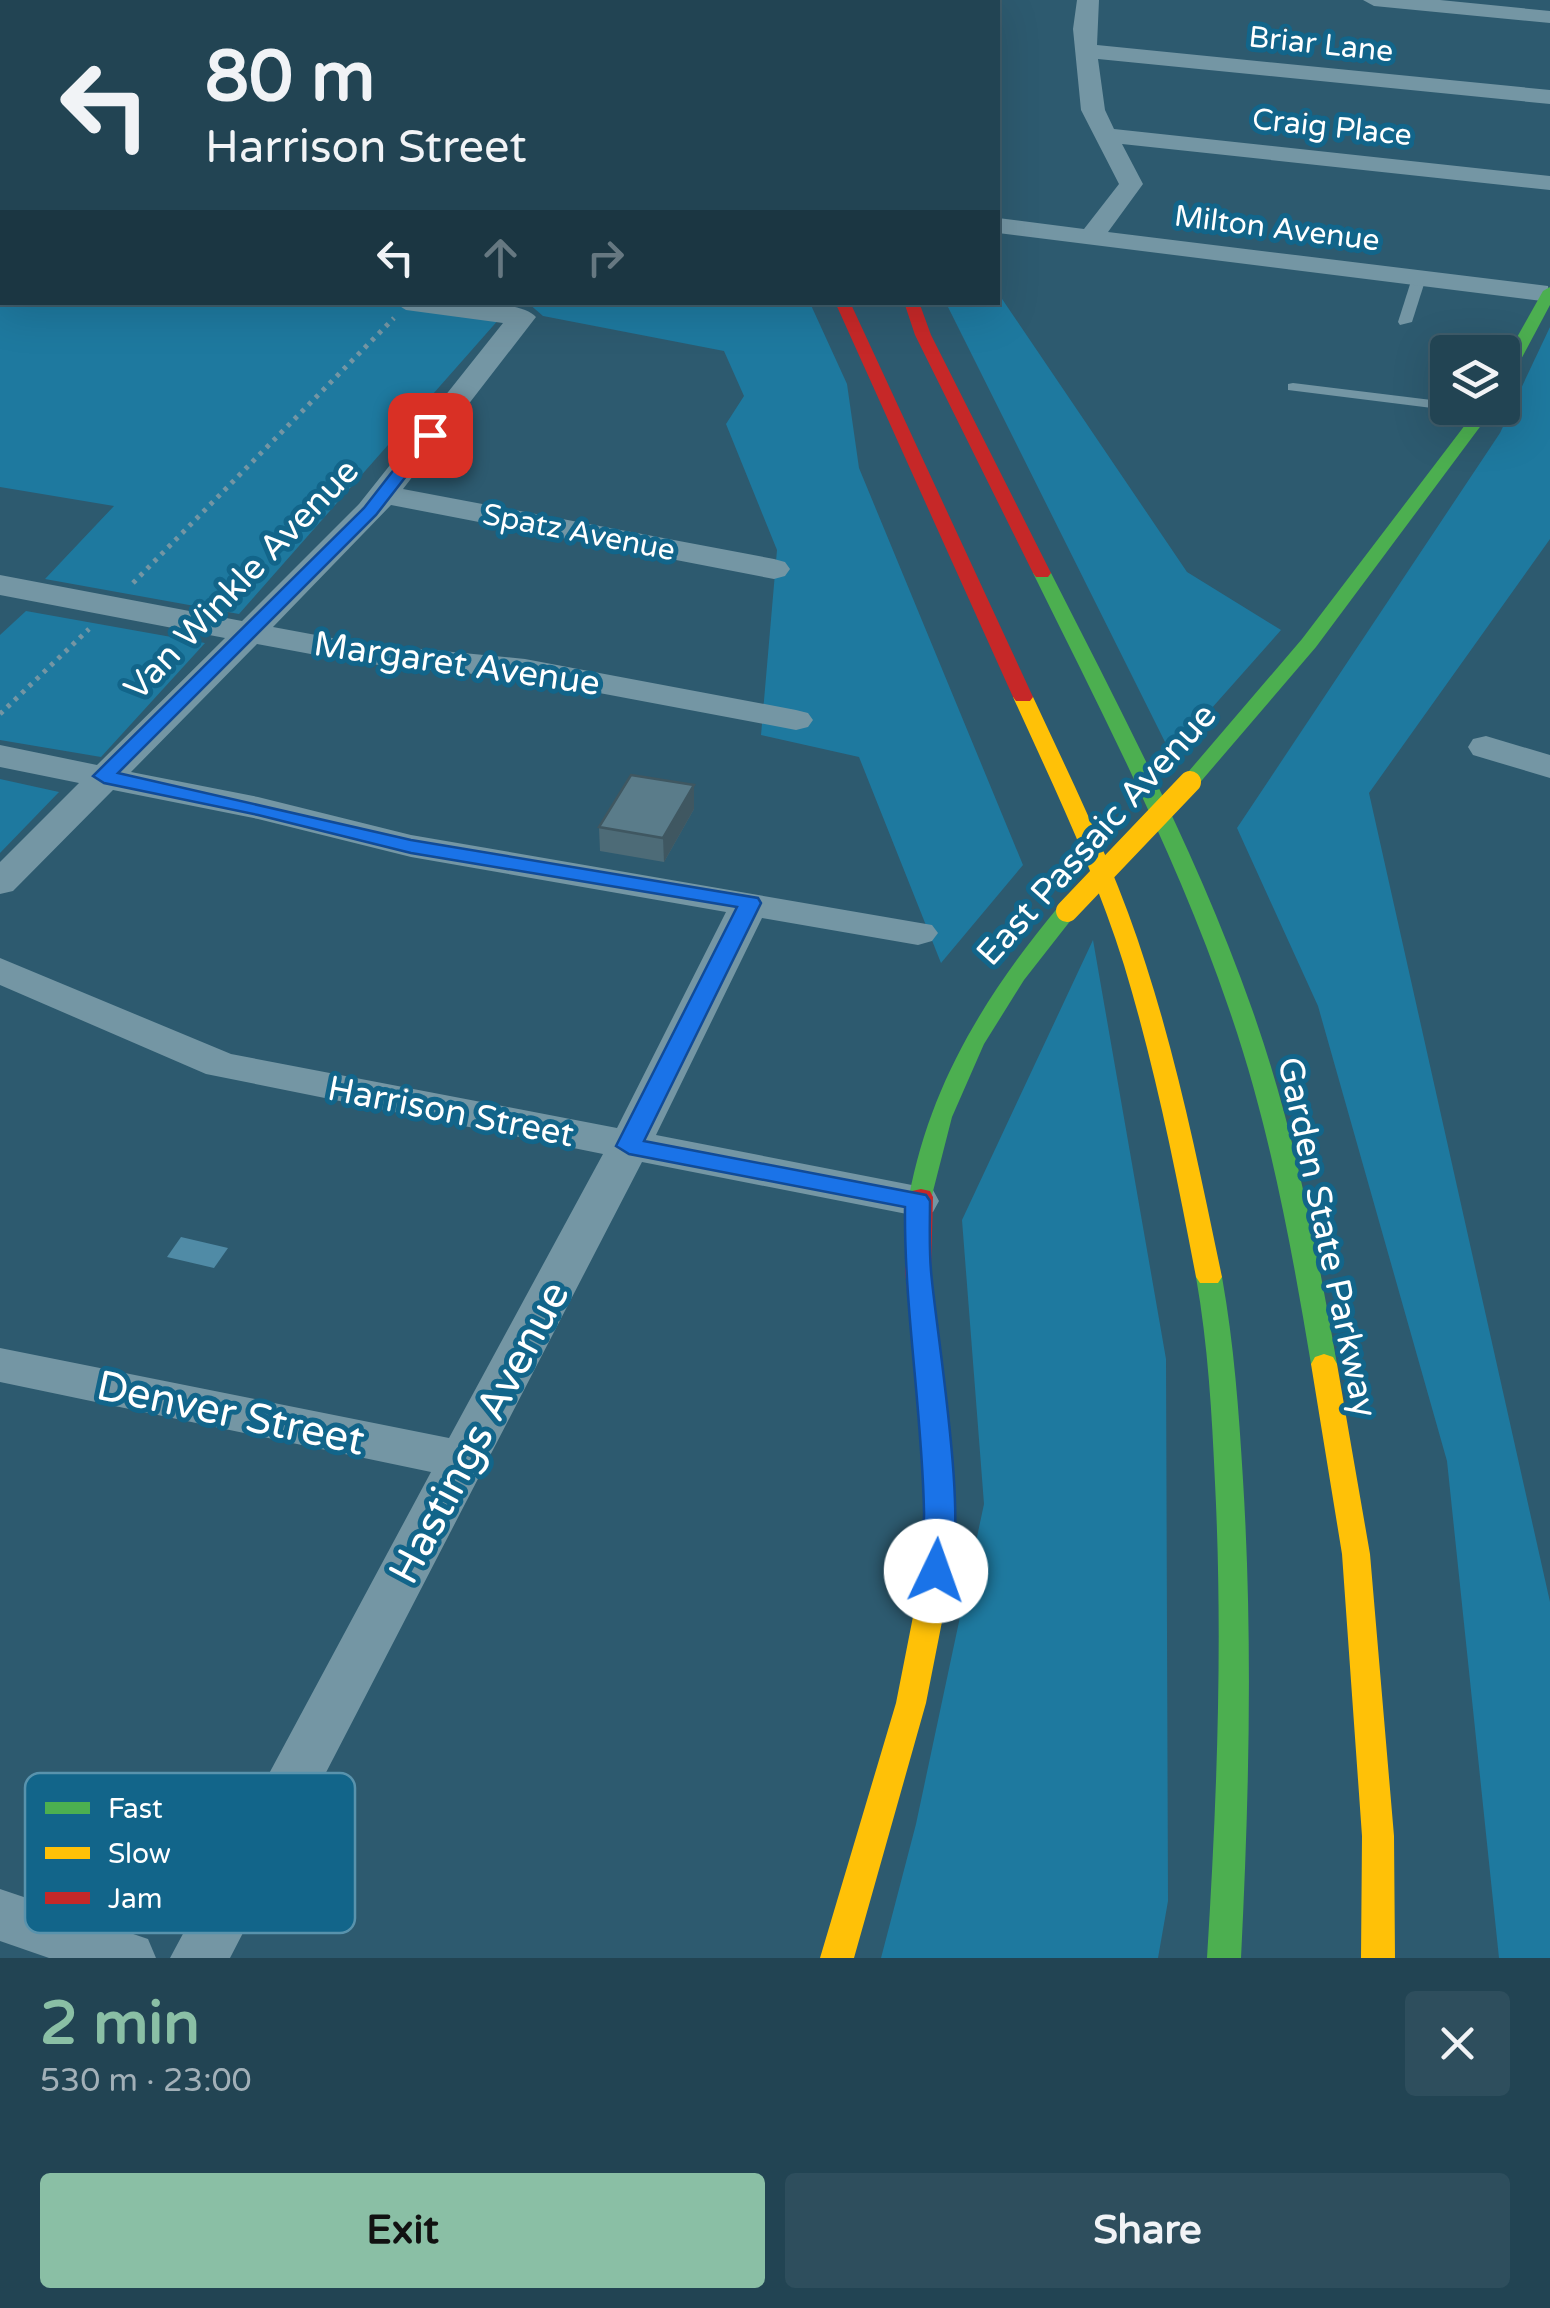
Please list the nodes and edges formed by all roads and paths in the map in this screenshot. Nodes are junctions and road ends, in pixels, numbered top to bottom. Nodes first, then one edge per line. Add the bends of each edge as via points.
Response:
1 (1088, 0) edge
2 (1374, 0) edge
3 (1550, 17) edge
4 (1087, 51) junction
5 (1550, 97) edge
6 (1106, 134) junction
7 (1550, 183) edge
8 (1000, 226) edge
9 (1091, 237) junction
10 (1419, 278) junction
11 (1549, 292) edge
12 (406, 305) edge
13 (424, 305) edge
14 (843, 305) edge
15 (912, 305) edge
16 (1405, 322) dead end
17 (1520, 346) edge
18 (1293, 388) dead end
19 (1430, 404) edge
20 (1466, 425) edge
21 (384, 494) junction
22 (774, 569) dead end
23 (0, 586) edge
24 (131, 586) dead end
25 (100, 617) dead end
26 (248, 630) junction
27 (0, 714) edge
28 (796, 720) dead end
29 (1486, 747) dead end
30 (0, 756) edge
31 (1550, 767) edge
32 (104, 776) junction
33 (0, 883) edge
34 (750, 903) junction
35 (918, 933) dead end
36 (0, 970) edge
37 (629, 1146) junction
38 (917, 1201) junction
39 (0, 1365) edge
40 (463, 1460) junction
41 (297, 1773) edge
42 (0, 1915) edge
43 (25, 1923) edge
44 (53, 1933) edge
45 (212, 1933) edge
46 (127, 1958) edge
47 (199, 1958) edge
48 (837, 1958) edge
49 (1224, 1958) edge
50 (1378, 1958) edge

1 - 4 street
2 - 3 street
4 - 5 street, Briar Lane
4 - 6 street via 1094,110
6 - 7 street, Craig Place
6 - 9 street via 1131,184
8 - 9 street, Milton Avenue
9 - 10 street, Milton Avenue
10 - 11 street, Milton Avenue
10 - 16 lane
11 - 17 main road
12 - 24 path
13 - 21 street, Van Winkle Avenue via 522,317
14 - 49 main road via 1080,821 1134,962 1180,1130 1219,1327 1235,1558
15 - 50 main road, Garden State Parkway via 1092,672 1223,962 1275,1124 1356,1554 1378,1836
18 - 19 lane
20 - 38 main road, East Passaic Avenue, bridge via 1310,643 1020,963 956,1072 932,1134
21 - 22 street, Spatz Avenue
21 - 26 street, Van Winkle Avenue
23 - 26 street, Margaret Avenue
25 - 27 path
26 - 28 street, Margaret Avenue via 359,653 525,669
26 - 32 street, Van Winkle Avenue
29 - 31 street
30 - 32 street
32 - 33 street, Van Winkle Avenue
32 - 34 street via 411,846
34 - 35 street
34 - 37 street, Hastings Avenue
36 - 37 street, Harrison Street via 221,1065
37 - 38 street, Harrison Street
37 - 40 street, Hastings Avenue
38 - 48 main road, East Passaic Avenue via 940,1543 930,1628
39 - 40 street, Denver Street
40 - 41 street, Hastings Avenue
42 - 43 street
44 - 46 street
45 - 47 street, Hastings Avenue

